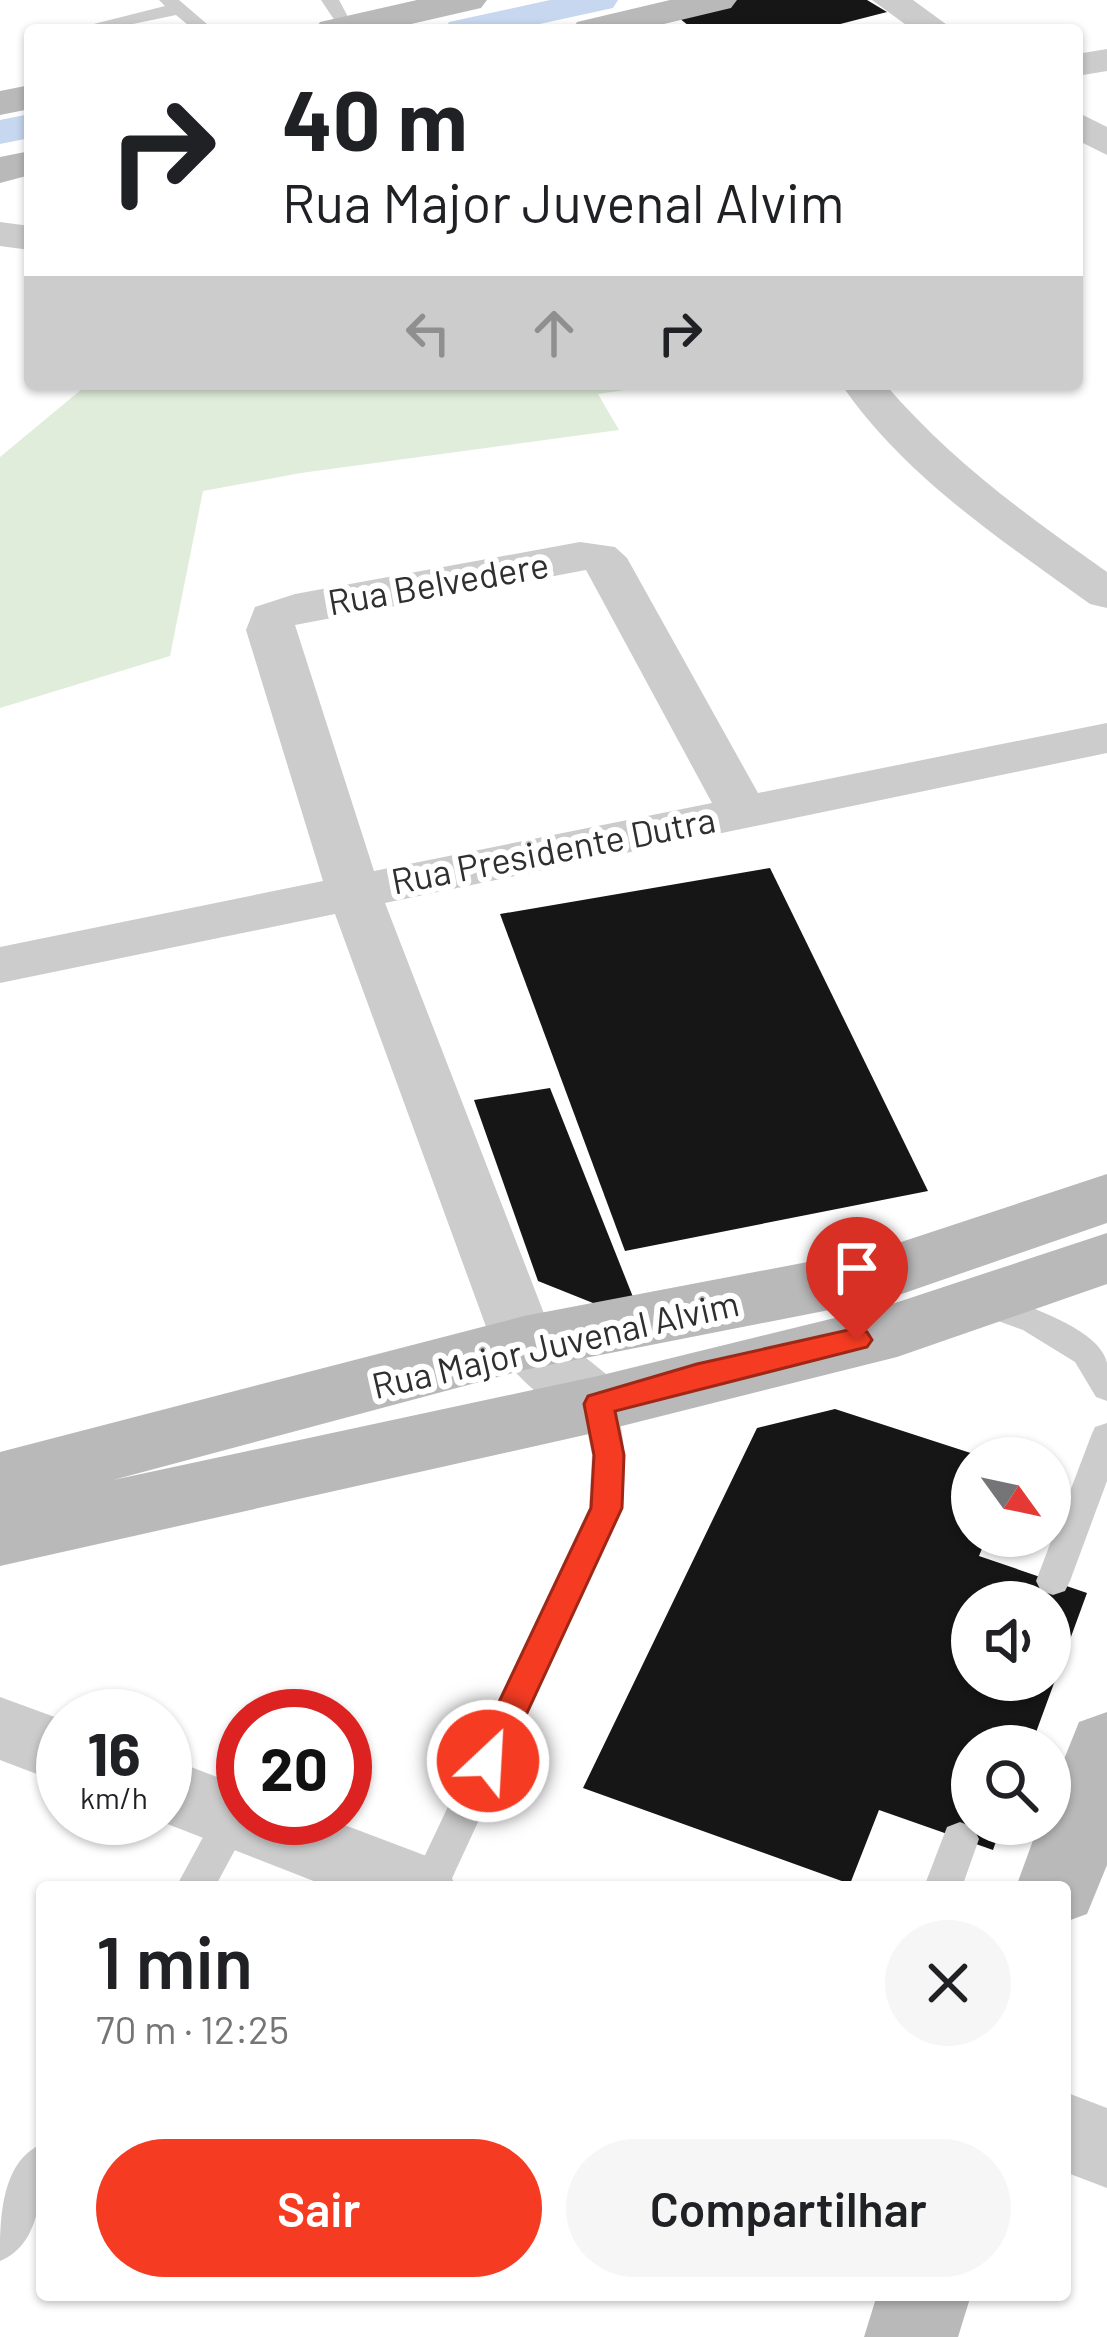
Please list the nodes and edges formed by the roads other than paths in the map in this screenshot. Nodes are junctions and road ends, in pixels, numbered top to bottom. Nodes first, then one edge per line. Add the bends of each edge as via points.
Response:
1 (469, 0) edge
2 (718, 0) edge
3 (889, 0) edge
4 (173, 4) edge
5 (338, 19) edge
6 (101, 24) edge
7 (198, 24) edge
8 (616, 24) edge
9 (927, 24) edge
10 (867, 390) edge
11 (1107, 594) edge
12 (1107, 738) edge
13 (742, 811) junction
14 (353, 890) junction
15 (0, 965) edge
16 (1107, 1198) edge
17 (1107, 1258) edge
18 (979, 1302) junction
19 (524, 1343) junction
20 (1107, 1388) edge
21 (598, 1404) junction
22 (1107, 1436) edge
23 (0, 1480) edge
24 (0, 1535) edge
25 (1053, 1581) dead end
26 (0, 1728) edge
27 (36, 1742) edge
28 (1107, 1748) edge
29 (218, 1845) edge
30 (309, 1845) edge
31 (958, 1845) edge
32 (198, 1881) edge
33 (402, 1881) edge
34 (431, 1881) edge
35 (945, 1881) edge
36 (1060, 1881) edge
37 (1071, 2134) edge
38 (1107, 2148) edge
39 (36, 2175) edge
40 (0, 2240) edge
41 (922, 2301) edge
42 (911, 2337) edge

1 - 5 main road
2 - 8 main road
3 - 9 street
4 - 6 lane
4 - 7 lane
10 - 11 street via 976,501
12 - 13 street, Rua Presidente Dutra
13 - 14 street, Rua Presidente Dutra
13 - 14 street, Rua Belvedere via 599,557 295,608 272,617 270,630
14 - 15 street, Rua Presidente Dutra
14 - 19 street
16 - 19 main road, Rua Major Juvenal Alvim via 890,1272
17 - 18 main road, Rua Major Juvenal Alvim
18 - 20 lane via 1034,1321 1086,1353
18 - 21 main road, Rua Major Juvenal Alvim
19 - 21 street
19 - 23 main road, Rua Major Juvenal Alvim
21 - 24 main road, Rua Major Juvenal Alvim
21 - 34 lane via 609,1455 606,1508
22 - 25 lane
26 - 27 street
28 - 36 main road
29 - 32 lane
30 - 33 street
31 - 35 lane
37 - 38 street
39 - 40 lane
41 - 42 main road

